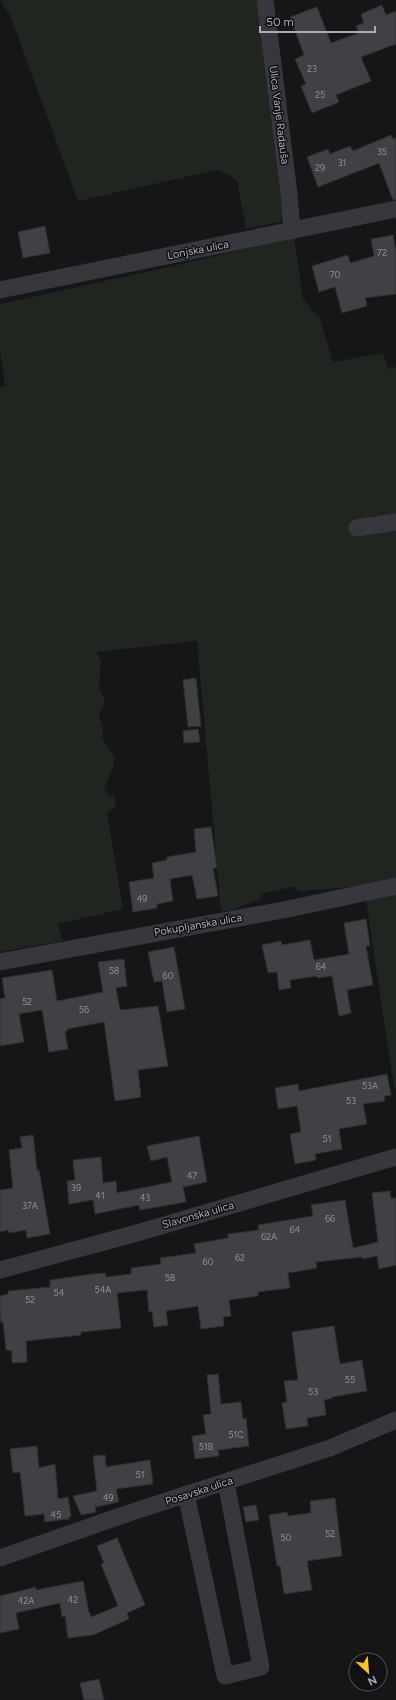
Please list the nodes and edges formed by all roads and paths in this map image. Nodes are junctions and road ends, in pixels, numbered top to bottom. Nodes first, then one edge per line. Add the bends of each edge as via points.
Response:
1 (265, 0) edge
2 (396, 209) edge
3 (292, 231) junction
4 (0, 288) edge
5 (396, 522) edge
6 (357, 528) dead end
7 (396, 886) edge
8 (0, 962) edge
9 (396, 1157) edge
10 (0, 1270) edge
11 (396, 1420) edge
12 (226, 1482) junction
13 (186, 1494) junction
14 (0, 1558) edge

1 - 3 street, Ulica Vanje Radauša
2 - 3 street, Lonjska ulica
3 - 4 street, Lonjska ulica
5 - 6 street
7 - 8 street, Pokupljanska ulica via 283,910
9 - 10 street, Slavonska ulica via 137,1233
11 - 12 street, Posavska ulica via 330,1448
12 - 13 street, Posavska ulica
12 - 13 street via 261,1667 225,1676
13 - 14 street, Posavska ulica

